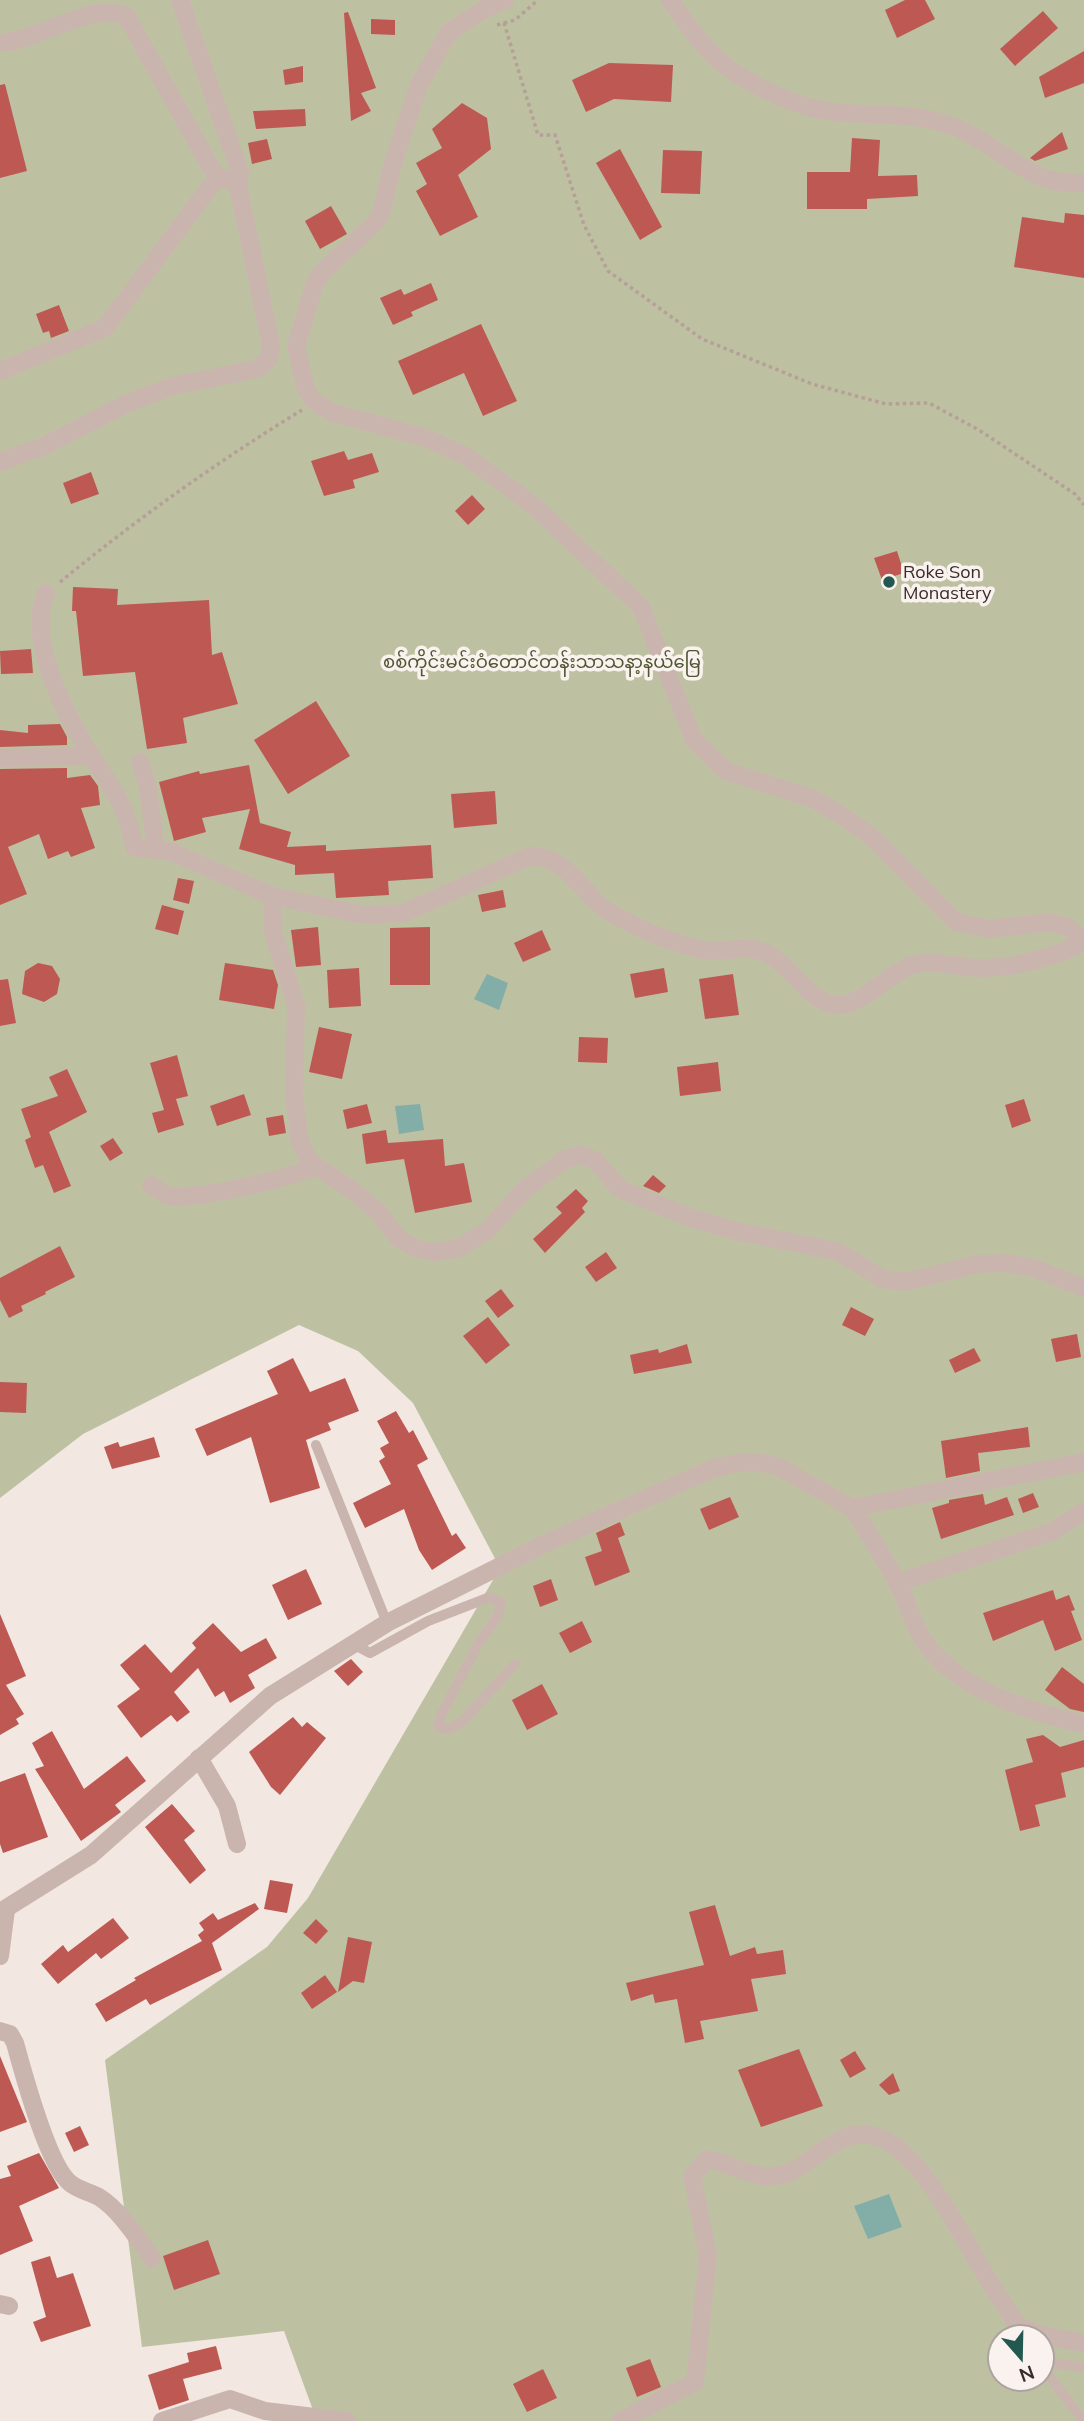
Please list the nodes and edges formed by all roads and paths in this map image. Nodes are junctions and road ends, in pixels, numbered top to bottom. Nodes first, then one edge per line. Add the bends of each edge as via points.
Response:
1 (180, 0) edge
2 (505, 0) edge
3 (538, 0) edge
4 (670, 0) edge
5 (503, 23) junction
6 (492, 27) dead end
7 (0, 43) edge
8 (218, 176) junction
9 (237, 180) junction
10 (1084, 183) edge
11 (0, 371) edge
12 (315, 402) junction
13 (0, 461) edge
14 (1084, 505) edge
15 (46, 593) joint
16 (92, 756) junction
17 (0, 758) edge
18 (140, 762) dead end
19 (156, 851) junction
20 (272, 896) junction
21 (1084, 943) edge
22 (316, 1166) junction
23 (151, 1185) dead end
24 (1084, 1288) edge
25 (316, 1445) dead end
26 (1084, 1462) edge
27 (852, 1508) junction
28 (1084, 1511) edge
29 (897, 1583) junction
30 (387, 1623) junction
31 (353, 1643) junction
32 (515, 1664) dead end
33 (1084, 1724) edge
34 (199, 1758) junction
35 (237, 1844) dead end
36 (3, 1911) edge
37 (0, 1956) edge
38 (0, 2031) edge
39 (152, 2258) dead end
40 (1017, 2323) edge
41 (1056, 2338) edge
42 (1084, 2343) edge
43 (1056, 2365) edge
44 (1084, 2367) edge
45 (1056, 2383) edge
46 (162, 2421) edge
47 (347, 2421) edge
48 (620, 2421) edge
49 (1083, 2421) edge

1 - 9 street via 240,172
2 - 12 street via 449,32 419,85 381,214 315,283 296,346 300,373
3 - 5 path via 515,20
4 - 10 street via 716,59 760,87 818,109 945,123 986,141 1035,177 1064,185
5 - 6 path
5 - 14 path via 538,135 555,135 584,225 608,271 702,339 747,360 886,404 929,403 990,437 1075,494
7 - 8 street via 89,7 117,7
8 - 9 street via 226,182
8 - 11 street via 105,328
9 - 13 street via 271,346 269,359 257,369 172,386 126,404 53,443
12 - 15 path via 119,533
12 - 21 street via 349,419 426,438 466,456 534,506 641,607 694,740 726,771 814,799 842,816 872,837 956,922 989,929 1049,922 1068,927
15 - 16 street via 40,624 48,662 62,705
16 - 17 street
16 - 19 street via 131,823 134,847
18 - 19 street
19 - 20 street via 172,852
20 - 21 street via 349,913 390,915 435,901 530,856 540,856 566,870 612,915 705,950 755,948 768,953 810,993 838,1005 853,1003 913,965 1000,967 1052,956
20 - 22 street via 272,932 296,1005 294,1095 300,1142
22 - 23 street via 292,1177 214,1191 169,1196
22 - 24 street via 379,1212 398,1238 417,1249 435,1252 459,1248 488,1230 524,1190 565,1159 582,1155 595,1160 629,1193 740,1232 837,1251 883,1279 905,1282 978,1264 1007,1263 1034,1268
25 - 30 lane
26 - 27 street
27 - 29 street
27 - 30 street via 779,1467 757,1462 714,1468 544,1544
28 - 29 street via 1051,1532
29 - 33 street via 927,1645 961,1677 1000,1698
30 - 31 street
31 - 32 lane via 370,1653 460,1606 490,1597 501,1603 441,1715 438,1727 449,1729 462,1722
31 - 34 street via 270,1696
34 - 35 street via 227,1806
34 - 36 street via 91,1855
36 - 37 street
38 - 39 street via 10,2034 15,2043 37,2117 62,2174 121,2216
40 - 48 street via 931,2185 905,2153 875,2136 835,2140 802,2166 774,2176 708,2159 692,2176 708,2255 695,2382
41 - 42 street
43 - 44 lane
45 - 49 lane
46 - 47 street via 230,2399 265,2411

